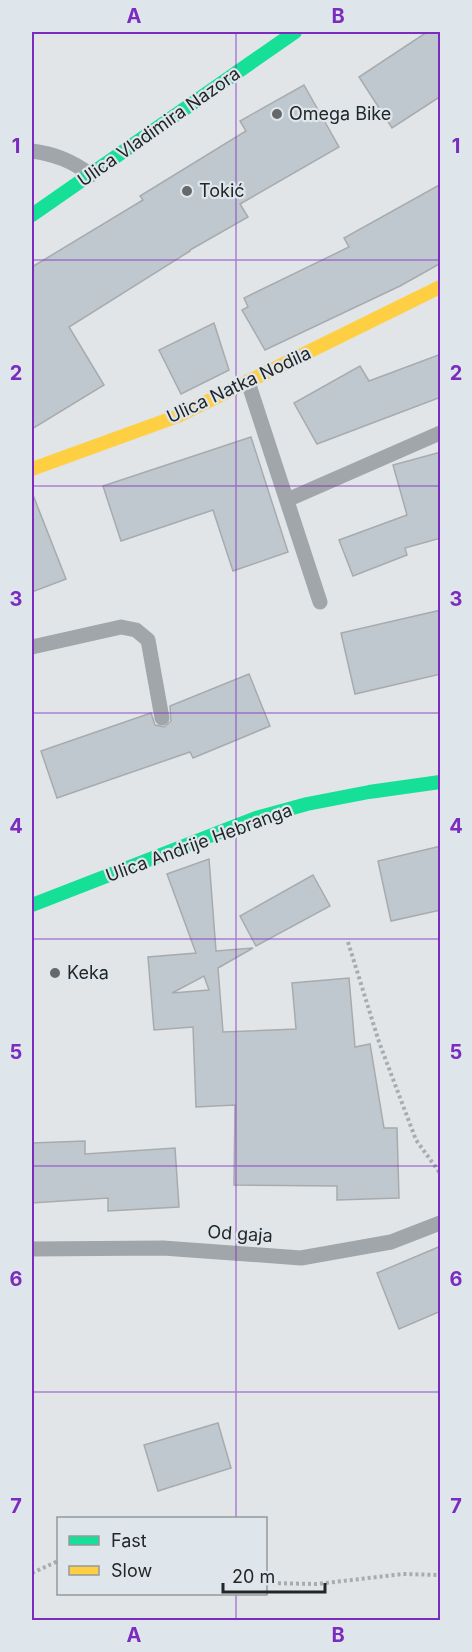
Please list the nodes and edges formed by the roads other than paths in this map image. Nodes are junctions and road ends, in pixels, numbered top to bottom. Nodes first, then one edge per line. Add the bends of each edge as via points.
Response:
1 (291, 34) edge
2 (32, 151) edge
3 (91, 175) junction
4 (32, 215) edge
5 (441, 288) edge
6 (248, 382) junction
7 (441, 433) edge
8 (32, 469) edge
9 (286, 500) junction
10 (320, 602) dead end
11 (32, 647) edge
12 (162, 718) dead end
13 (441, 782) edge
14 (32, 905) edge
15 (441, 1223) edge
16 (32, 1249) edge

1 - 3 street, Ulica Vladimira Nazora
2 - 3 lane via 73,162
3 - 4 street, Ulica Vladimira Nazora
5 - 6 street, Ulica Natka Nodila
6 - 8 street, Ulica Natka Nodila via 178,416
6 - 9 lane
7 - 9 lane
9 - 10 lane
11 - 12 lane via 121,627 136,630 148,640
13 - 14 street, Ulica Andrije Hebranga via 306,804 256,818
15 - 16 lane, Od gaja via 391,1242 301,1258 163,1248

